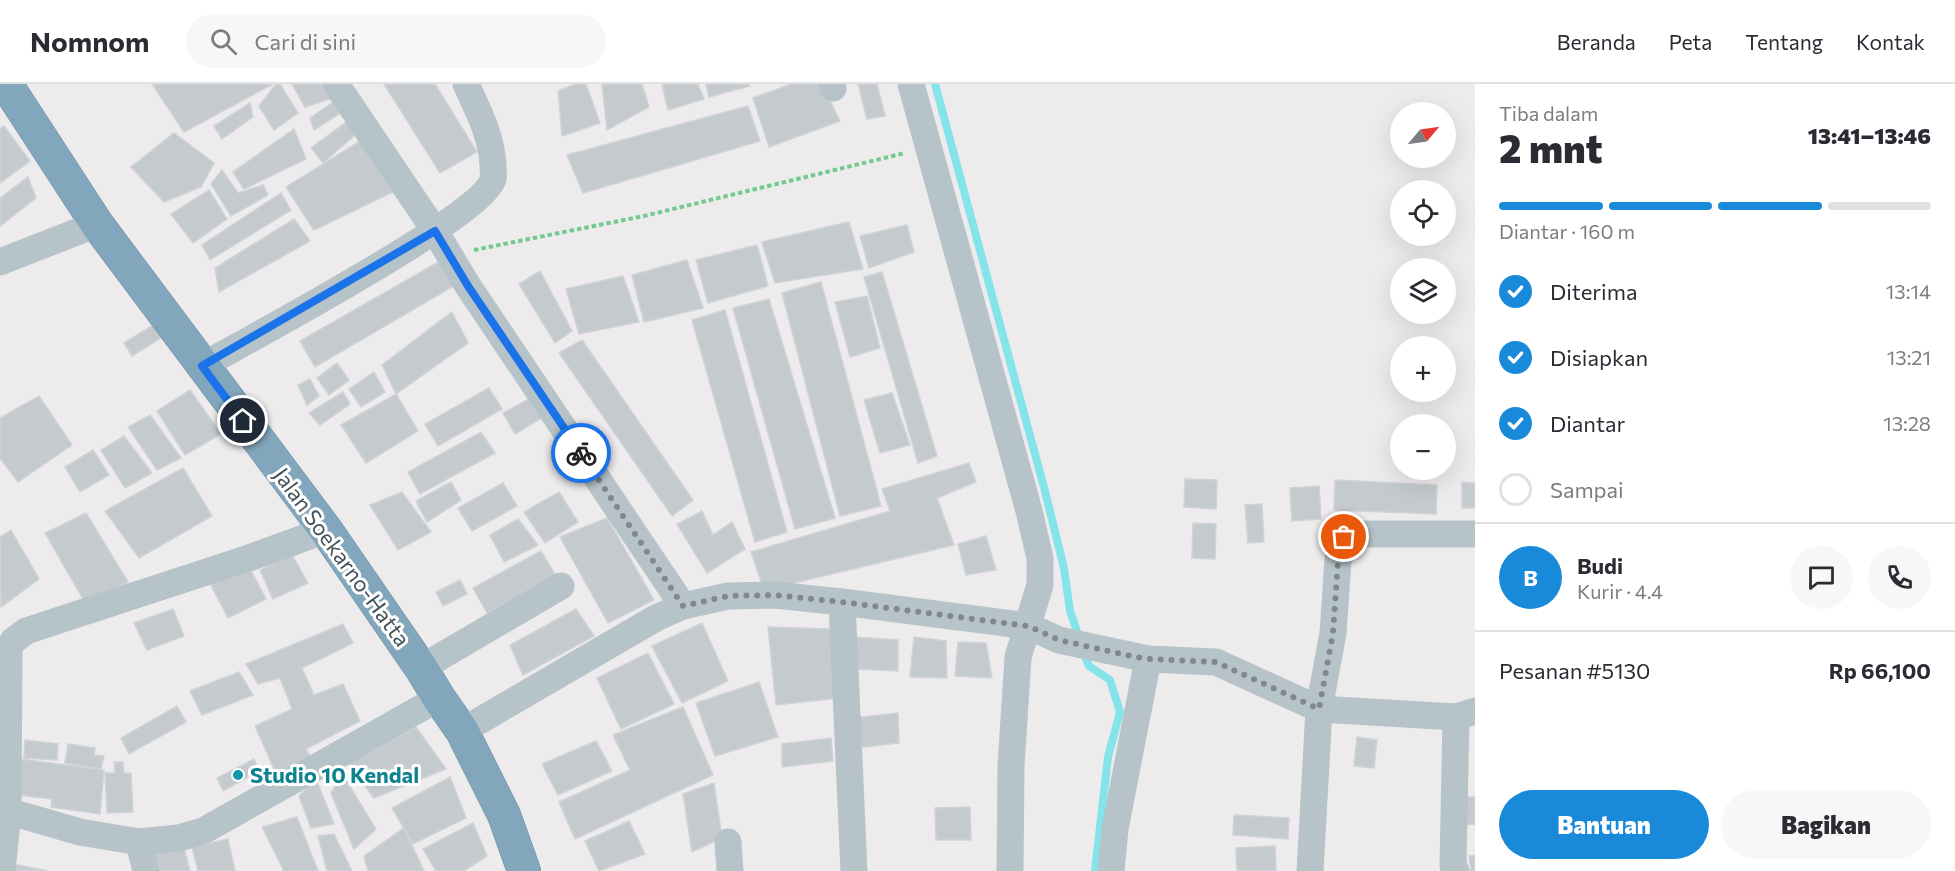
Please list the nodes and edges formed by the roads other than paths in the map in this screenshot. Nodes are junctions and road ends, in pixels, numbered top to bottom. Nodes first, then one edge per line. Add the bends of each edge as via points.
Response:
1 (6, 84) edge
2 (336, 84) edge
3 (466, 84) edge
4 (911, 84) edge
5 (97, 224) junction
6 (435, 231) junction
7 (0, 262) edge
8 (202, 366) junction
9 (326, 530) junction
10 (1475, 534) edge
11 (561, 586) dead end
12 (842, 602) junction
13 (683, 606) junction
14 (1028, 626) junction
15 (13, 632) edge
16 (1148, 659) junction
17 (421, 668) junction
18 (439, 698) junction
19 (1319, 709) junction
20 (1465, 714) edge
21 (462, 731) junction
22 (4, 811) edge
23 (139, 842) junction
24 (728, 842) dead end
25 (2, 871) edge
26 (146, 871) edge
27 (525, 871) edge
28 (730, 871) edge
29 (854, 871) edge
30 (1010, 871) edge
31 (1111, 871) edge
32 (1311, 871) edge
33 (1456, 871) edge

1 - 5 highway, Jalan Soekarno-Hatta
2 - 6 street
3 - 6 street via 485,125 494,179 483,194
4 - 14 street via 1040,558 1040,585
5 - 7 street
5 - 8 highway, Jalan Soekarno-Hatta
6 - 8 street
6 - 13 street
8 - 9 highway, Jalan Soekarno-Hatta
9 - 15 street
9 - 17 highway, Jalan Soekarno-Hatta
10 - 19 street via 1344,537 1339,546 1333,633
11 - 17 street
12 - 13 street via 775,595 728,596
12 - 14 street
12 - 29 street
13 - 21 street
14 - 16 street via 1059,640
14 - 30 street via 1018,657
15 - 22 street via 14,641 9,649
16 - 19 street via 1216,662
16 - 31 street via 1115,829
17 - 18 highway, Jalan Soekarno-Hatta
18 - 21 highway, Jalan Soekarno-Hatta
18 - 23 street via 203,831
19 - 20 street
19 - 32 street
20 - 33 street via 1453,866
21 - 27 highway, Jalan Soekarno-Hatta via 504,815
22 - 23 street via 80,832
22 - 25 street
23 - 26 street
24 - 28 street

